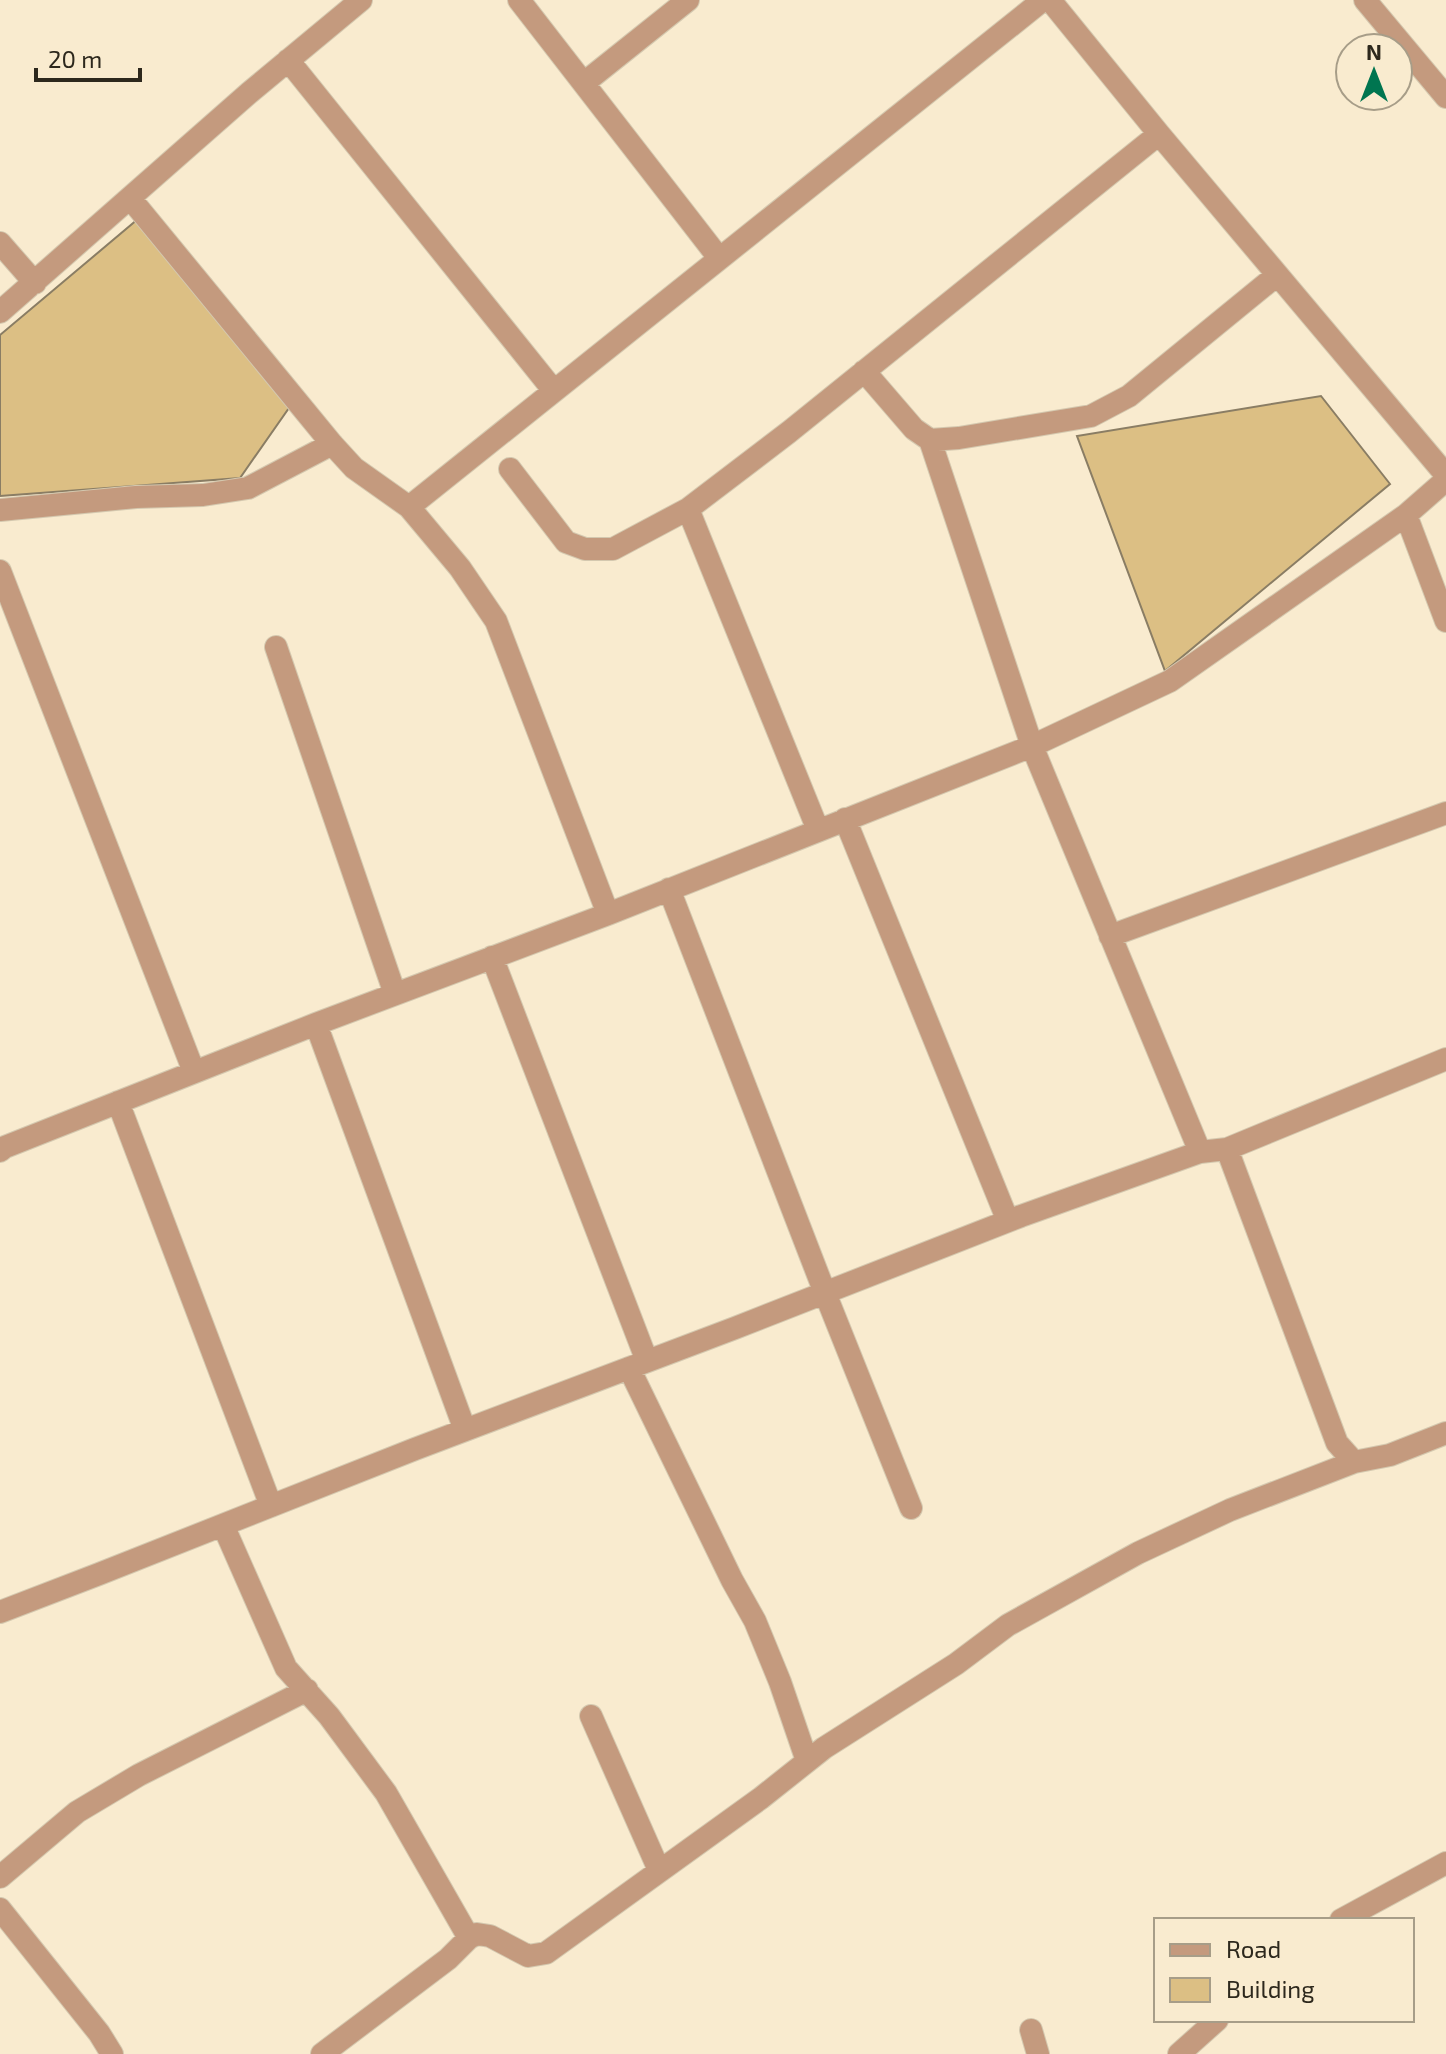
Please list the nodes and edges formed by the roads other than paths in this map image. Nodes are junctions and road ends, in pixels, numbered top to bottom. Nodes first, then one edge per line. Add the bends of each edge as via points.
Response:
1 (361, 0) edge
2 (519, 0) edge
3 (688, 0) edge
4 (1043, 0) edge
5 (1050, 0) edge
6 (1365, 0) edge
7 (288, 60) junction
8 (584, 83) junction
9 (1446, 97) edge
10 (1159, 134) junction
11 (130, 198) junction
12 (0, 243) edge
13 (719, 258) junction
14 (1277, 275) junction
15 (35, 283) junction
16 (0, 312) edge
17 (864, 371) junction
18 (554, 391) junction
19 (930, 440) junction
20 (332, 444) junction
21 (510, 469) dead end
22 (1446, 477) edge
23 (409, 507) junction
24 (688, 509) junction
25 (0, 510) edge
26 (1406, 515) junction
27 (0, 571) edge
28 (1446, 621) edge
29 (276, 647) dead end
30 (1032, 746) junction
31 (1446, 813) edge
32 (845, 819) junction
33 (818, 830) junction
34 (669, 889) junction
35 (608, 914) junction
36 (1110, 936) junction
37 (492, 957) junction
38 (395, 994) junction
39 (316, 1024) junction
40 (1446, 1059) edge
41 (194, 1072) junction
42 (118, 1102) junction
43 (1227, 1149) junction
44 (0, 1151) edge
45 (1200, 1152) junction
46 (1008, 1221) junction
47 (825, 1293) junction
48 (638, 1365) junction
49 (465, 1430) junction
50 (1446, 1433) edge
51 (1354, 1462) junction
52 (271, 1506) junction
53 (911, 1508) dead end
54 (223, 1525) junction
55 (0, 1612) edge
56 (307, 1690) junction
57 (591, 1716) dead end
58 (807, 1761) junction
59 (1446, 1863) edge
60 (659, 1870) junction
61 (0, 1877) edge
62 (0, 1909) edge
63 (1345, 1918) edge
64 (469, 1938) junction
65 (1215, 2022) edge
66 (1031, 2030) dead end
67 (112, 2054) edge
68 (322, 2054) edge
69 (1038, 2054) edge
70 (1179, 2054) edge

1 - 7 street
2 - 8 street
3 - 8 street
4 - 13 street
5 - 10 street
6 - 9 street
7 - 11 street
7 - 18 street
8 - 13 street
10 - 14 street
10 - 17 street
11 - 15 street
11 - 20 street
12 - 15 street
13 - 18 street
14 - 19 street via 1129,396 1091,416
14 - 22 street
15 - 16 street
17 - 19 street
17 - 24 street
18 - 23 street
19 - 30 street
20 - 23 street via 354,468
20 - 25 street via 248,488
21 - 24 street via 566,542 585,549 613,549
22 - 26 street
23 - 35 street via 496,621
24 - 33 street
26 - 28 street
26 - 30 street via 1170,681
27 - 41 street
29 - 38 street
30 - 32 street
30 - 36 street
31 - 36 street
32 - 33 street
32 - 46 street
33 - 34 street
34 - 35 street
34 - 47 street
35 - 37 street
36 - 45 street
37 - 38 street
37 - 48 street
38 - 39 street
39 - 41 street
39 - 49 street
40 - 43 street
41 - 42 street
42 - 44 street
42 - 52 street
43 - 45 street
43 - 51 street via 1337,1443
45 - 46 street
46 - 47 street
47 - 48 street
47 - 53 street
48 - 49 street
48 - 58 street via 755,1621
49 - 52 street
50 - 51 street via 1390,1455
51 - 58 street via 1138,1553 1008,1625
52 - 54 street
54 - 55 street
54 - 56 street via 286,1668
56 - 61 street via 77,1812
56 - 64 street via 386,1793
57 - 60 street
58 - 60 street
59 - 63 street
60 - 64 street via 546,1953 528,1956 490,1936
62 - 67 street
64 - 68 street
65 - 70 street
66 - 69 street

